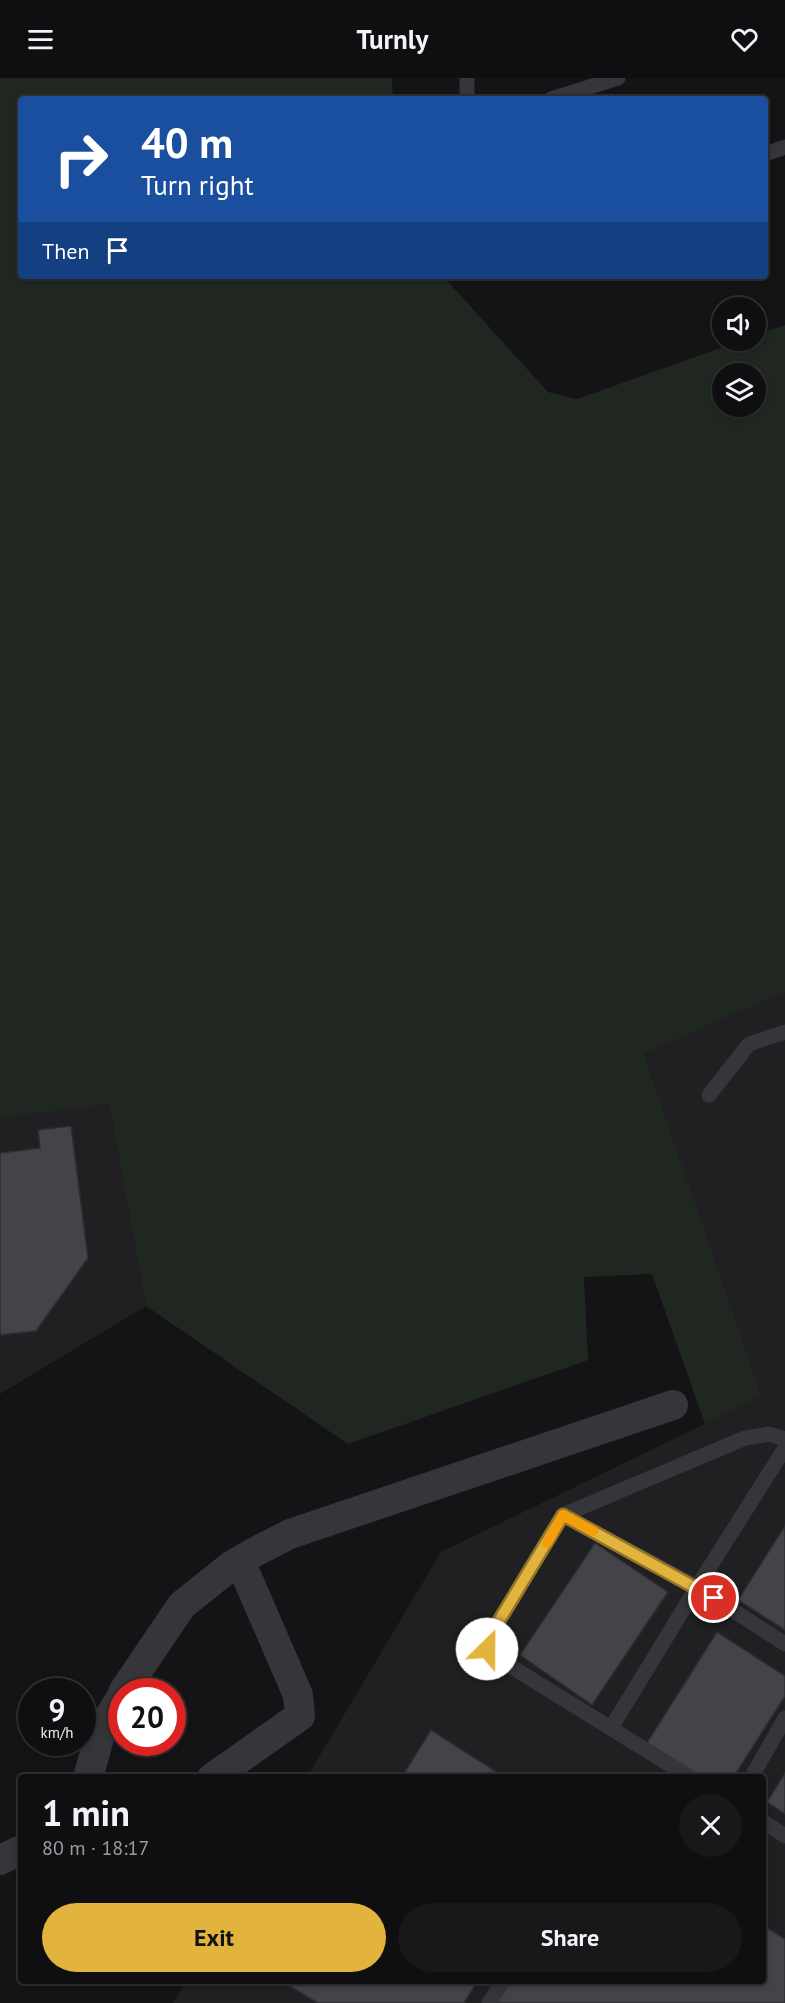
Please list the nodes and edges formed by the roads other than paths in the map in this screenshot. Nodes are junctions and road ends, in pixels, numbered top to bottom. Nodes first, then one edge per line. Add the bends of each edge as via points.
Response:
1 (467, 78) edge
2 (618, 78) edge
3 (467, 96) edge
4 (561, 96) edge
5 (785, 147) edge
6 (768, 153) edge
7 (785, 1032) edge
8 (709, 1095) dead end
9 (673, 1405) dead end
10 (785, 1439) edge
11 (785, 1448) edge
12 (563, 1515) junction
13 (240, 1561) junction
14 (697, 1587) junction
15 (785, 1644) edge
16 (133, 1678) edge
17 (785, 1718) edge
18 (108, 1719) edge
19 (611, 1728) junction
20 (89, 1774) edge
21 (218, 1774) edge
22 (685, 1774) edge
23 (753, 1774) edge
24 (766, 1823) edge
25 (785, 1836) edge
26 (18, 1851) edge
27 (0, 1860) edge
28 (501, 1984) edge
29 (489, 2003) edge

1 - 3 lane
2 - 4 lane
5 - 6 lane
7 - 8 lane via 749,1044
9 - 13 street via 290,1534
10 - 12 lane via 770,1434 745,1438
11 - 14 lane
12 - 14 lane
12 - 19 lane via 488,1639 487,1649
13 - 16 street via 182,1605
13 - 21 street via 298,1695 300,1716
14 - 15 lane
14 - 19 lane
17 - 23 lane
18 - 20 street
19 - 22 lane
24 - 25 lane
26 - 27 street
28 - 29 lane

